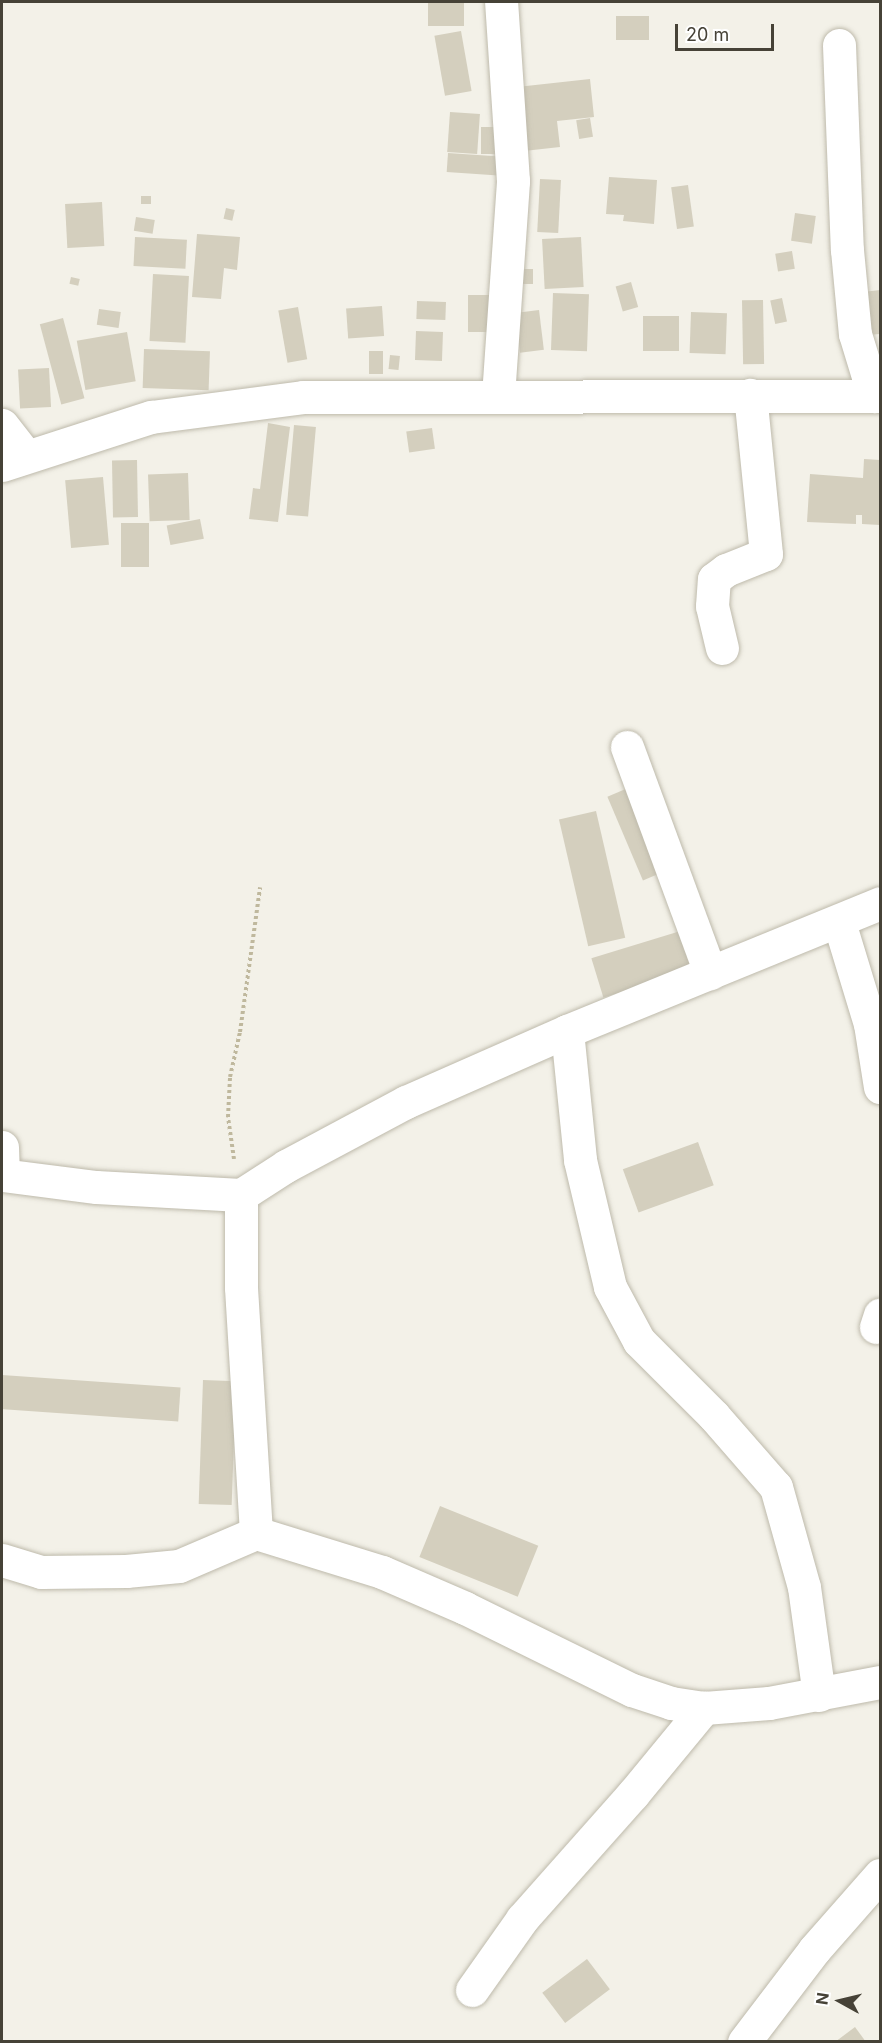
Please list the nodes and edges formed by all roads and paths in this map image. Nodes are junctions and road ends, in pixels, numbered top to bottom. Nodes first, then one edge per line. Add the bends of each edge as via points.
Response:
1 (501, 2) edge
2 (839, 45) dead end
3 (750, 395) junction
4 (498, 396) junction
5 (877, 396) edge
6 (2, 425) edge
7 (14, 460) edge
8 (722, 648) dead end
9 (627, 747) dead end
10 (260, 887) dead end
11 (880, 903) edge
12 (838, 922) junction
13 (710, 973) junction
14 (567, 1031) junction
15 (880, 1087) edge
16 (2, 1166) edge
17 (241, 1195) junction
18 (256, 1533) junction
19 (2, 1560) edge
20 (880, 1682) edge
21 (819, 1695) junction
22 (704, 1708) junction
23 (880, 1875) edge
24 (472, 1990) dead end
25 (744, 2042) edge

1 - 4 street via 513,181
2 - 5 street via 847,250 855,334
3 - 4 street
3 - 5 street
3 - 8 street via 766,554 714,579 712,606
4 - 7 street via 303,397 151,417
6 - 7 street
9 - 13 street
10 - 17 path via 230,1077 228,1117
11 - 12 street
12 - 13 street
12 - 15 street via 870,1024
13 - 14 street
14 - 17 street via 406,1102 286,1166
14 - 21 street via 580,1160 610,1287 639,1341 714,1416 776,1487 804,1587
16 - 17 street via 96,1187
17 - 18 street via 241,1287
18 - 19 street via 179,1566 41,1572
18 - 22 street via 382,1572 632,1690 671,1703
20 - 21 street
21 - 22 street
22 - 24 street via 522,1919
23 - 25 street via 814,1950

